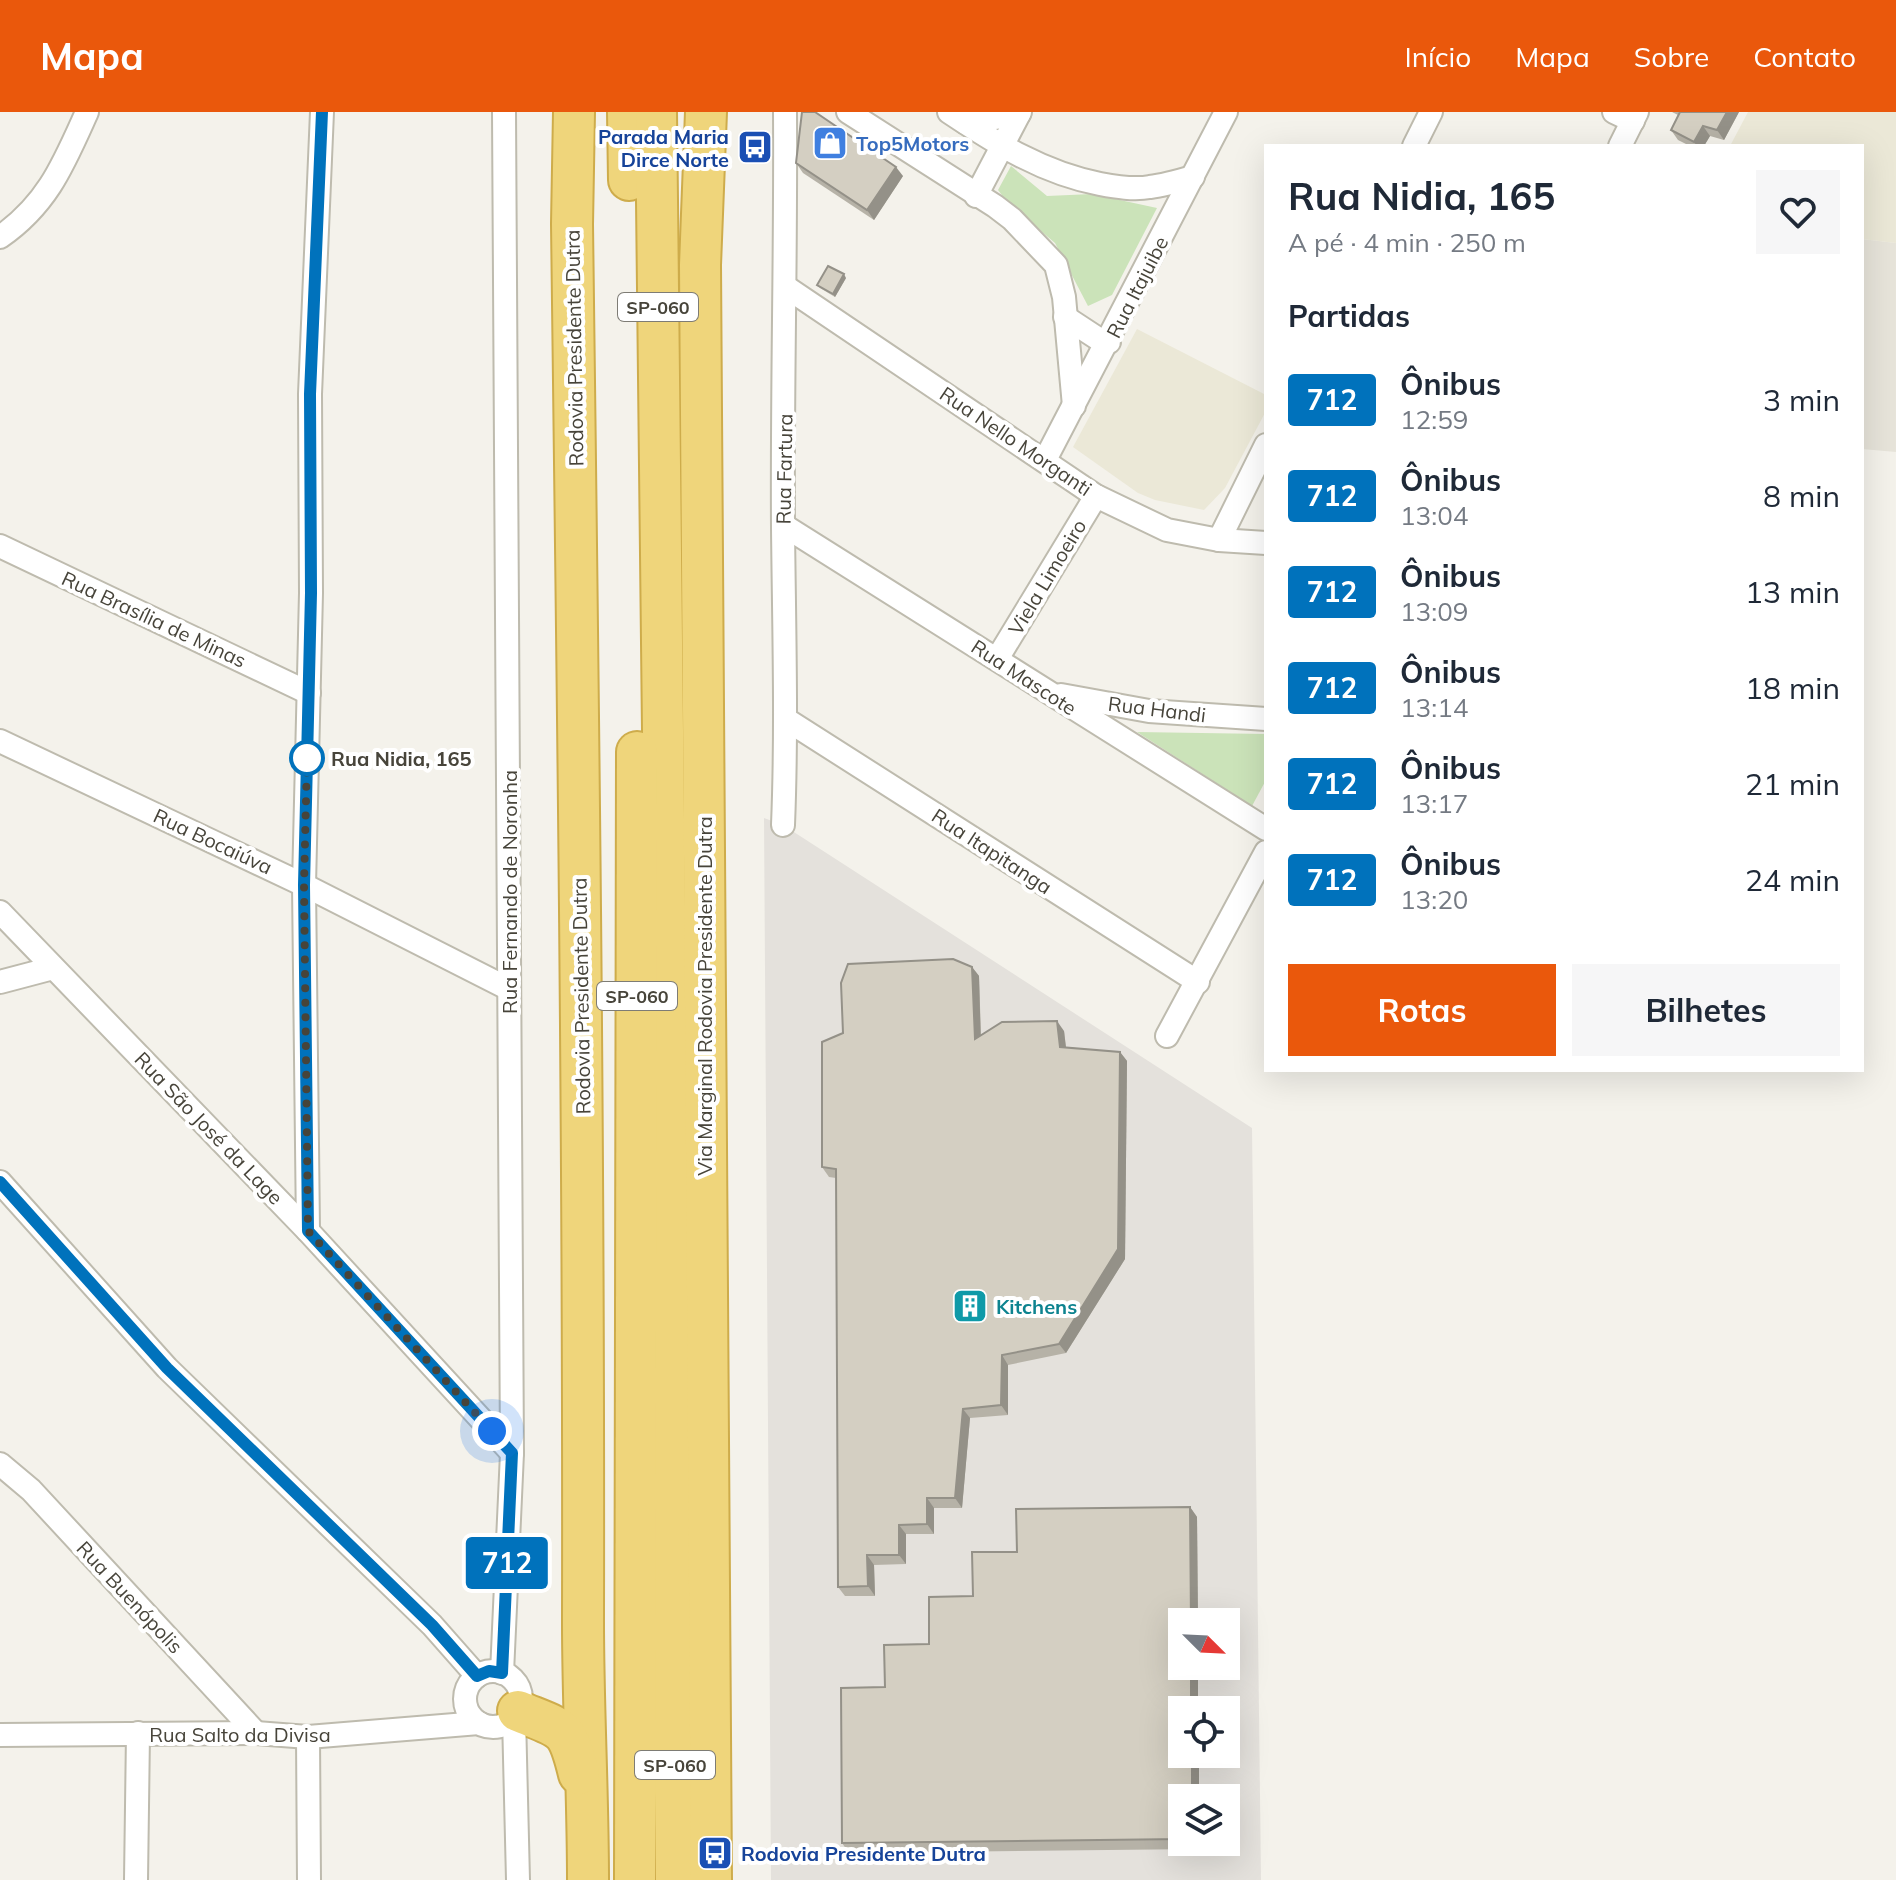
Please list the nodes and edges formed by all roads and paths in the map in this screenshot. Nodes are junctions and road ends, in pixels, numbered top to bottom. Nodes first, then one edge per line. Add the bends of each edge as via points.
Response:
1 (87, 112) edge
2 (322, 112) edge
3 (504, 112) edge
4 (574, 112) edge
5 (628, 112) edge
6 (656, 112) edge
7 (706, 112) edge
8 (734, 112) edge
9 (785, 112) edge
10 (848, 112) edge
11 (1226, 112) edge
12 (1431, 112) edge
13 (1019, 113) edge
14 (1628, 115) edge
15 (957, 118) edge
16 (1415, 144) edge
17 (1621, 144) edge
18 (1001, 147) junction
19 (1193, 177) junction
20 (976, 196) junction
21 (0, 237) edge
22 (786, 287) junction
23 (1065, 317) junction
24 (700, 327) junction
25 (1109, 342) junction
26 (1074, 406) junction
27 (1264, 449) edge
28 (1045, 460) junction
29 (1096, 496) junction
30 (783, 525) junction
31 (1219, 540) junction
32 (1264, 543) edge
33 (0, 546) edge
34 (997, 659) junction
35 (309, 693) junction
36 (1048, 693) junction
37 (1264, 719) edge
38 (787, 720) junction
39 (0, 741) edge
40 (783, 825) dead end
41 (1264, 828) edge
42 (1264, 856) edge
43 (304, 885) junction
44 (0, 912) edge
45 (53, 968) junction
46 (0, 982) edge
47 (1198, 982) junction
48 (509, 989) junction
49 (1167, 1036) dead end
50 (0, 1182) edge
51 (308, 1231) junction
52 (512, 1453) junction
53 (0, 1464) edge
54 (502, 1673) junction
55 (477, 1676) junction
56 (516, 1714) junction
57 (479, 1723) junction
58 (138, 1733) junction
59 (256, 1733) junction
60 (0, 1735) edge
61 (308, 1737) junction
62 (588, 1812) junction
63 (136, 1880) edge
64 (309, 1880) edge
65 (518, 1880) edge
66 (588, 1880) edge
67 (635, 1880) edge
68 (676, 1880) edge
69 (711, 1880) edge

1 - 21 street via 59,175 39,204
2 - 35 street via 310,394
3 - 48 street, Rua Fernando de Noronha
4 - 62 highway, Rodovia Presidente Dutra / SP-060 via 572,224 551,395 550,492 579,738
5 - 67 highway, SP-060 via 638,536
6 - 68 highway, SP-060
7 - 24 highway, Via Marginal Rodovia Presidente Dutra
8 - 24 highway via 729,194
9 - 22 street, Rua Fartura
10 - 20 street
11 - 19 street, Rua Itajuibe
12 - 16 street
13 - 15 street
13 - 18 street
14 - 17 street
15 - 18 street
18 - 19 street via 1051,171 1117,187 1148,188
18 - 20 street
19 - 25 street, Rua Itajuibe
20 - 23 street via 1012,219 1056,265
22 - 28 street, Rua Nello Morganti
22 - 30 street, Rua Fartura
23 - 25 street
23 - 26 street
24 - 69 highway, Via Marginal Rodovia Presidente Dutra
25 - 26 street, Rua Itajuibe
26 - 28 street, Rua Itajuibe
27 - 31 street
28 - 29 street, Rua Nello Morganti
29 - 31 street, Rua Nello Morganti via 1167,530
29 - 34 street, Viela Limoeiro
30 - 34 street, Rua Mascote
30 - 38 street, Rua Fartura
31 - 32 street, Rua Nello Morganti
33 - 35 street, Rua Brasília de Minas
34 - 36 street, Rua Mascote
35 - 43 street
36 - 37 street, Rua Handi via 1149,711
36 - 41 street, Rua Mascote
38 - 40 street, Rua Fartura
38 - 47 street, Rua Itapitanga
39 - 43 street, Rua Bocaiúva
42 - 47 street
43 - 48 street, Rua Bocaiúva
43 - 51 street
44 - 45 street, Rua São José da Lage
45 - 46 street
45 - 51 street, Rua São José da Lage
47 - 49 street
48 - 52 street, Rua Fernando de Noronha
50 - 55 street via 167,1368 432,1625
51 - 52 street, Rua São José da Lage
52 - 54 street, Rua Fernando de Noronha
53 - 59 street, Rua Buenópolis via 31,1490
54 - 55 street
54 - 56 street via 519,1688
55 - 57 street via 466,1696 469,1712
56 - 57 street via 502,1725
56 - 62 highway via 565,1733
56 - 65 street
57 - 61 street, Rua Salto da Divisa
58 - 59 street, Rua Salto da Divisa
58 - 60 street, Rua Salto da Divisa
58 - 63 street
59 - 61 street, Rua Salto da Divisa
61 - 64 street
62 - 66 highway, Rodovia Presidente Dutra / SP-060

